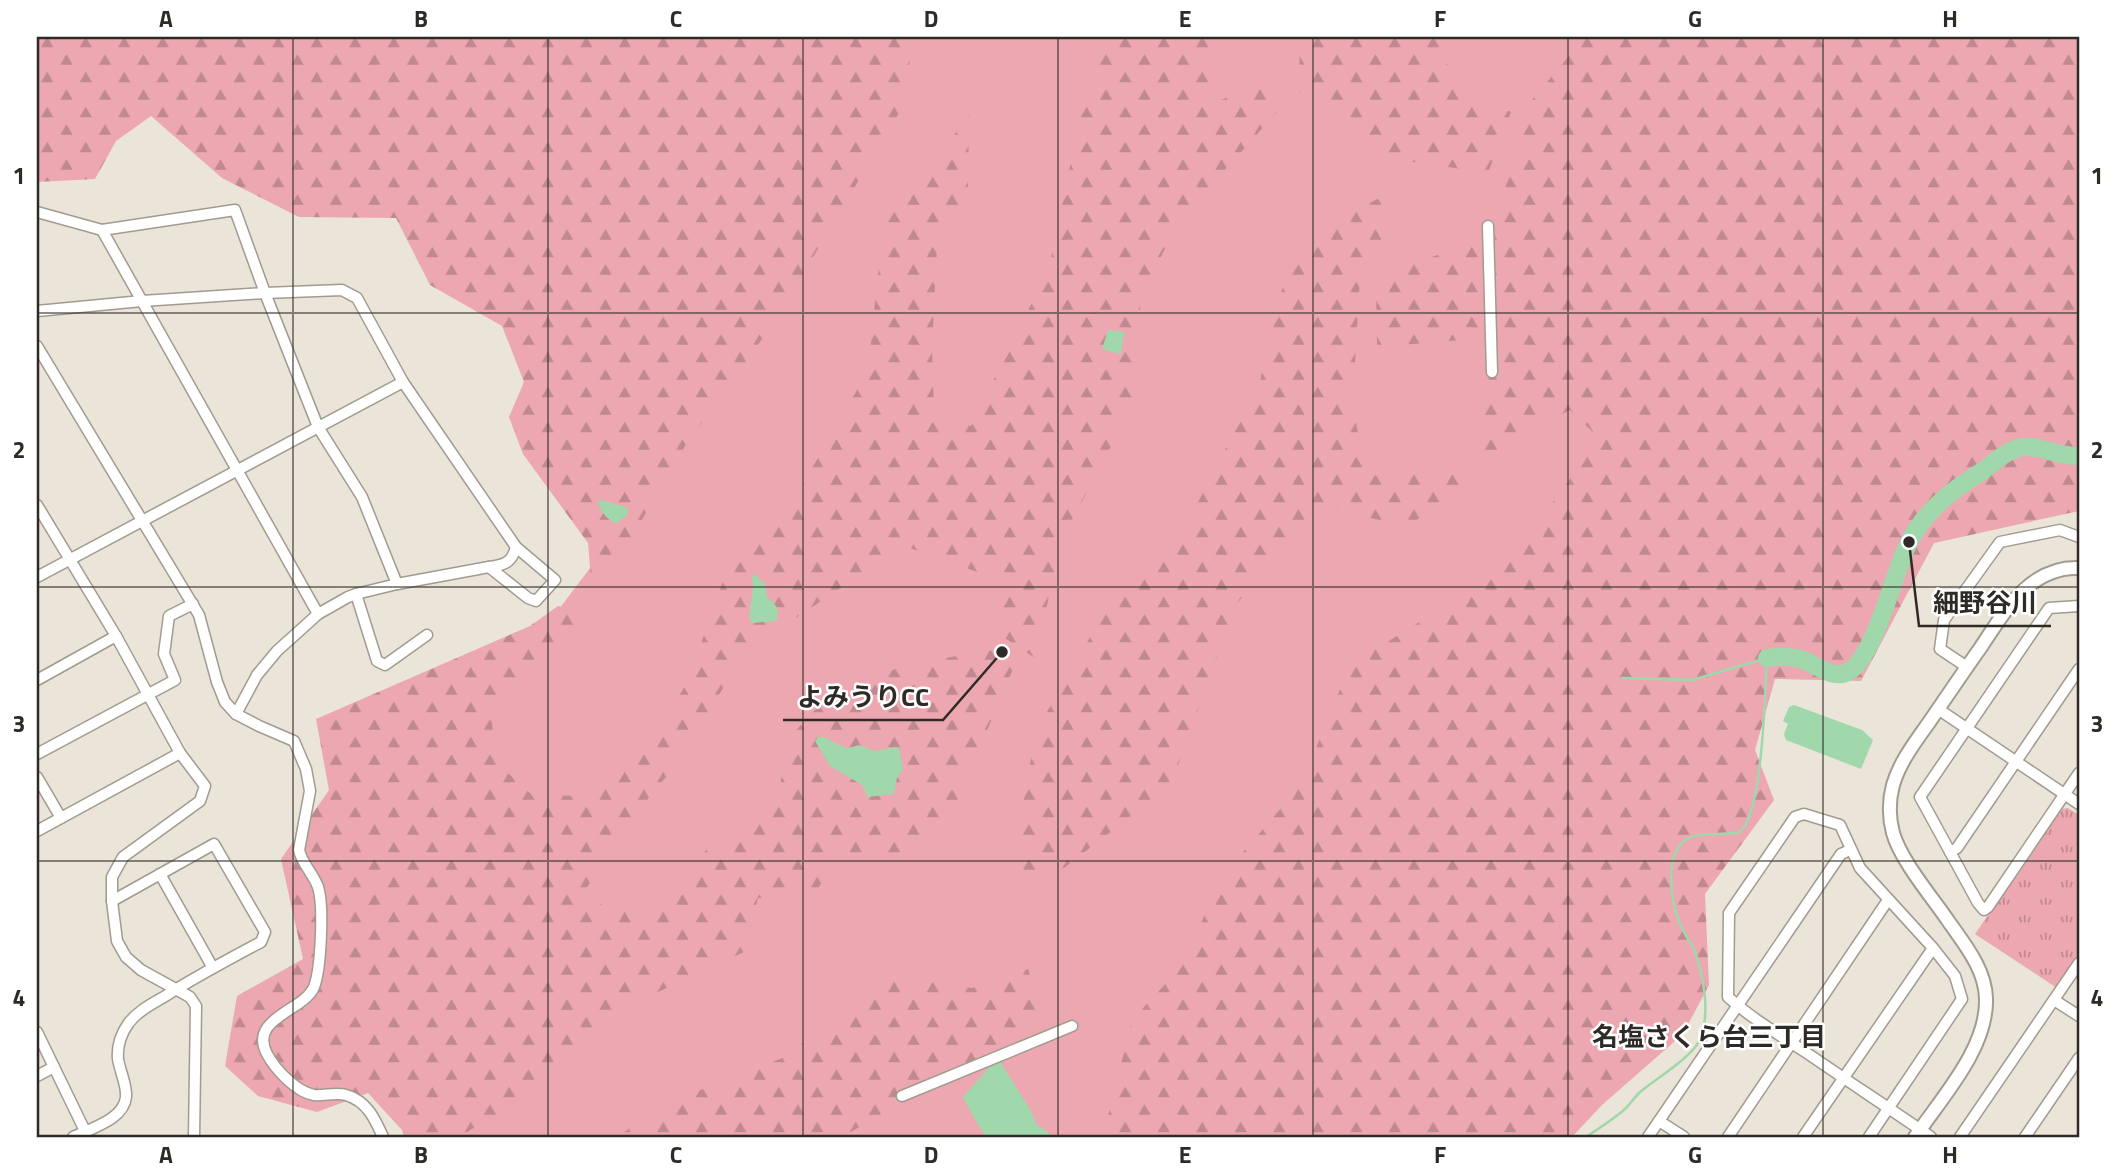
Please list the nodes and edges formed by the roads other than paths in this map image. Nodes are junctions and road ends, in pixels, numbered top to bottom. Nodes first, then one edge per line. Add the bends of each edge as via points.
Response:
1 (37, 212) edge
2 (1488, 226) dead end
3 (102, 230) junction
4 (265, 293) junction
5 (142, 301) junction
6 (37, 311) edge
7 (37, 346) edge
8 (1492, 372) dead end
9 (402, 382) junction
10 (318, 427) junction
11 (237, 470) junction
12 (37, 505) edge
13 (142, 521) junction
14 (2079, 537) edge
15 (516, 547) junction
16 (70, 560) junction
17 (489, 567) junction
18 (2079, 568) edge
19 (37, 577) edge
20 (397, 584) junction
21 (356, 594) junction
22 (193, 604) junction
23 (2079, 606) edge
24 (318, 614) junction
25 (427, 635) dead end
26 (116, 636) junction
27 (1967, 667) junction
28 (2079, 668) edge
29 (37, 680) edge
30 (148, 695) junction
31 (1938, 709) junction
32 (236, 714) junction
33 (1967, 728) junction
34 (37, 754) edge
35 (180, 754) junction
36 (2016, 761) junction
37 (2079, 773) edge
38 (37, 777) edge
39 (2065, 794) junction
40 (2079, 804) edge
41 (61, 818) junction
42 (37, 831) edge
43 (1850, 850) junction
44 (1950, 852) junction
45 (159, 874) junction
46 (1888, 900) junction
47 (112, 901) junction
48 (1933, 947) junction
49 (2079, 963) edge
50 (213, 968) junction
51 (175, 990) junction
52 (2054, 1000) junction
53 (1737, 1005) junction
54 (2079, 1016) edge
55 (1072, 1026) dead end
56 (37, 1032) edge
57 (1790, 1042) junction
58 (2079, 1058) edge
59 (54, 1067) junction
60 (37, 1076) edge
61 (1843, 1078) junction
62 (902, 1096) dead end
63 (1889, 1109) junction
64 (1659, 1121) junction
65 (85, 1131) junction
66 (1922, 1135) edge
67 (74, 1137) edge
68 (194, 1137) edge
69 (383, 1137) edge
70 (1648, 1137) edge
71 (1684, 1137) edge
72 (1728, 1137) edge
73 (1803, 1137) edge
74 (1869, 1137) edge
75 (1960, 1137) edge
76 (2025, 1137) edge

1 - 3 street
2 - 8 street
3 - 4 street via 234,210
3 - 5 street
4 - 5 street
4 - 9 street via 342,290 357,298
4 - 10 street
5 - 6 street
5 - 11 street
7 - 13 street
9 - 10 street
9 - 15 street
10 - 11 street
10 - 20 street via 362,497
11 - 13 street
11 - 24 street
12 - 16 street
13 - 16 street
13 - 22 street
14 - 27 street via 2060,530 2000,542 1944,620 1940,649
15 - 17 street via 510,561
15 - 17 street via 555,580 536,601
16 - 19 street
16 - 26 street
17 - 20 street
18 - 27 street via 2049,573 2017,594
20 - 21 street
21 - 24 street
21 - 25 street via 377,661 385,666
22 - 30 street via 169,616 164,654 175,680
22 - 32 street via 225,702
23 - 33 street via 2049,608
24 - 32 street via 257,675
26 - 29 street
26 - 30 street
27 - 31 street
28 - 36 street
30 - 34 street
30 - 35 street
31 - 33 street
31 - 66 street via 1898,770 1890,817 1898,846 1975,962 1984,984 1985,1015 1978,1042
32 - 69 street via 294,741 310,790 299,850 319,891 321,948 316,981 304,1000 272,1021 263,1045 267,1056 301,1090 345,1094 363,1104
33 - 36 street
33 - 44 street via 1920,797
35 - 41 street
35 - 47 street via 205,786 200,801 123,857 112,877
36 - 39 street
36 - 44 street
37 - 39 street
38 - 41 street
39 - 40 street
39 - 44 street via 1989,907 1984,909 1978,903
41 - 42 street
43 - 46 street
43 - 53 street via 1841,854
43 - 53 street via 1840,825 1804,814 1795,817 1729,913 1728,998
45 - 47 street
45 - 50 street
45 - 50 street via 214,844 265,932 261,942
46 - 48 street
46 - 57 street
47 - 51 street via 117,941 126,957
48 - 61 street
48 - 63 street via 1955,976 1962,999
49 - 52 street
50 - 51 street
51 - 65 street via 130,1020 119,1046 126,1084 122,1109
51 - 68 street via 196,1006
52 - 54 street
52 - 75 street
53 - 57 street
53 - 64 street
55 - 62 street
56 - 59 street
57 - 61 street
57 - 72 street
58 - 76 street
59 - 60 street
59 - 65 street
61 - 63 street
61 - 73 street
63 - 66 street
63 - 74 street
64 - 70 street
64 - 71 street
65 - 67 street

